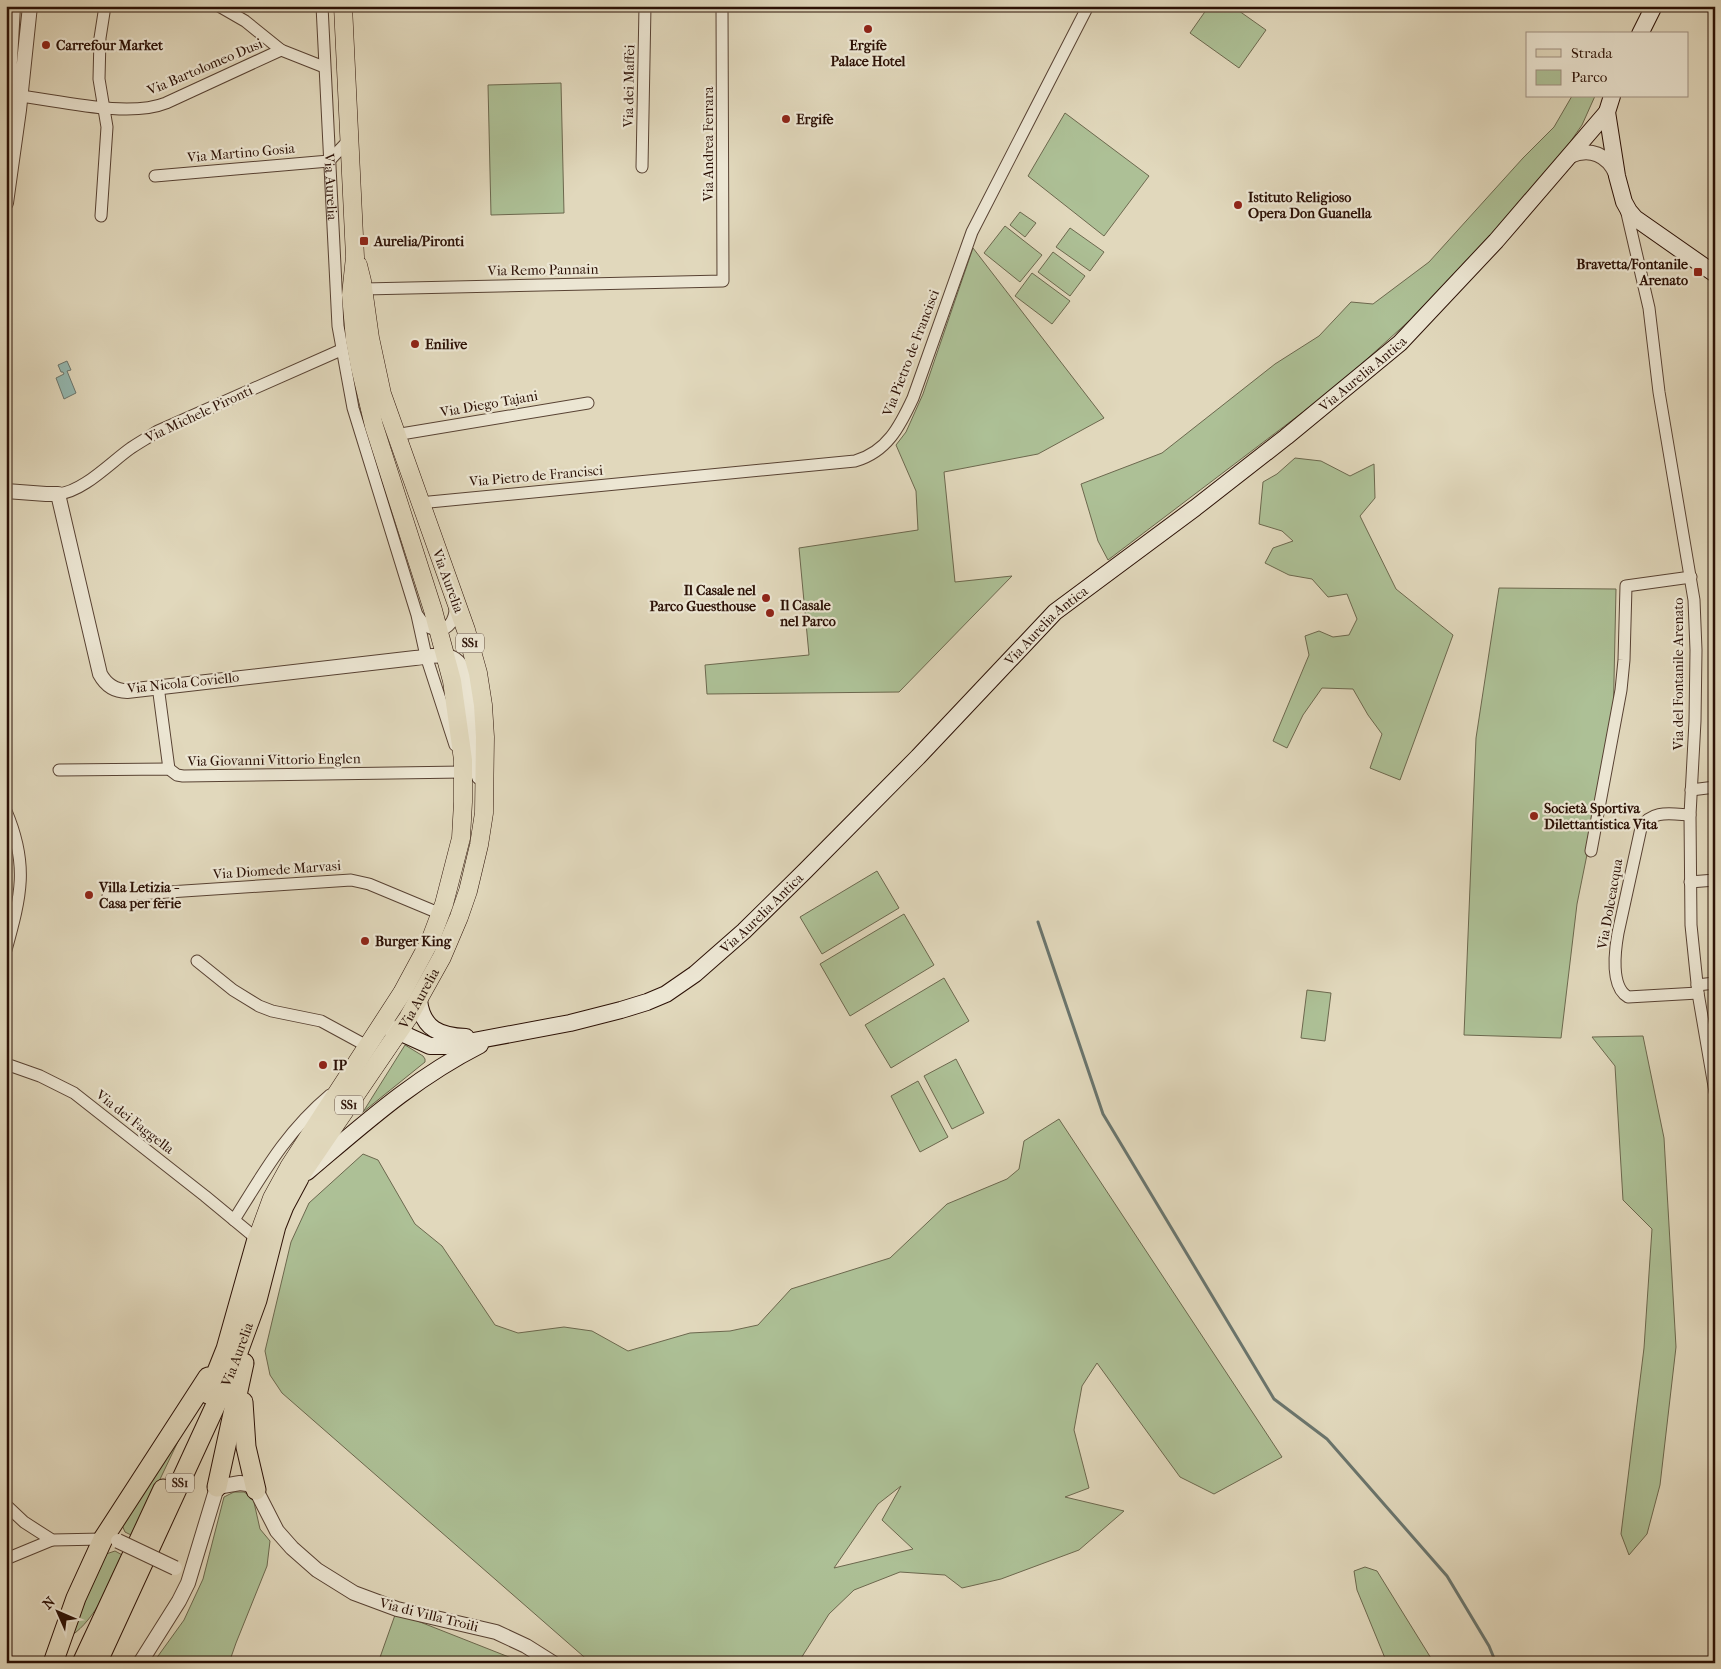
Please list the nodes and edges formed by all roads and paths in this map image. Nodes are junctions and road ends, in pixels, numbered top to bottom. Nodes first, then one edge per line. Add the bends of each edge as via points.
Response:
1 (13, 6) edge
2 (30, 6) edge
3 (106, 6) edge
4 (219, 6) edge
5 (322, 6) edge
6 (343, 6) edge
7 (645, 6) edge
8 (722, 6) edge
9 (1088, 6) edge
10 (1654, 6) edge
11 (1641, 32) edge
12 (281, 50) junction
13 (324, 67) junction
14 (21, 96) junction
15 (1611, 98) edge
16 (104, 108) junction
17 (1607, 112) junction
18 (6, 132) edge
19 (349, 140) junction
20 (1570, 156) junction
21 (329, 161) junction
22 (642, 166) dead end
23 (155, 176) dead end
24 (1617, 176) junction
25 (1624, 202) junction
26 (6, 203) edge
27 (101, 216) dead end
28 (355, 257) junction
29 (1715, 274) edge
30 (723, 281) joint
31 (364, 289) junction
32 (341, 350) junction
33 (588, 403) dead end
34 (374, 426) junction
35 (395, 436) junction
36 (368, 457) junction
37 (6, 491) edge
38 (58, 494) junction
39 (419, 503) junction
40 (1691, 577) junction
41 (455, 603) junction
42 (417, 615) junction
43 (439, 630) junction
44 (446, 655) junction
45 (426, 656) junction
46 (158, 686) junction
47 (463, 766) junction
48 (169, 769) junction
49 (59, 770) dead end
50 (1715, 787) edge
51 (1691, 790) junction
52 (485, 794) junction
53 (6, 812) edge
54 (1690, 815) junction
55 (1591, 851) dead end
56 (1715, 880) edge
57 (1690, 882) junction
58 (108, 896) dead end
59 (441, 914) junction
60 (6, 950) edge
61 (197, 961) dead end
62 (1715, 983) edge
63 (1697, 989) junction
64 (419, 1000) junction
65 (381, 1024) junction
66 (399, 1032) junction
67 (496, 1037) junction
68 (367, 1046) junction
69 (430, 1046) junction
70 (6, 1064) edge
71 (339, 1088) junction
72 (1715, 1092) edge
73 (399, 1095) junction
74 (299, 1178) junction
75 (234, 1220) junction
76 (257, 1239) junction
77 (257, 1300) junction
78 (226, 1349) junction
79 (242, 1372) junction
80 (217, 1487) junction
81 (256, 1490) junction
82 (6, 1505) edge
83 (52, 1540) junction
84 (111, 1540) junction
85 (6, 1559) edge
86 (191, 1576) junction
87 (53, 1663) edge
88 (82, 1663) edge
89 (97, 1663) edge
90 (140, 1663) edge
91 (553, 1663) edge

1 - 18 street
2 - 14 street
3 - 16 street via 100,38 99,79
4 - 12 street via 245,21
5 - 13 street, Via Aurelia
6 - 19 main road, Via Aurelia
7 - 22 street, Via dei Maffei
8 - 30 street, Via Andrea Ferrara
9 - 39 street, Via Pietro de Francisci via 972,232 902,422 891,438 874,453 854,461
10 - 11 main road
12 - 13 street
12 - 16 street, Via Bartolomeo Dusi via 158,106
13 - 21 street, Via Aurelia
14 - 16 street, Via Bartolomeo Dusi
14 - 26 street
15 - 17 main road
16 - 27 street via 107,127
17 - 20 main road, Via Aurelia Antica
17 - 24 main road
19 - 21 street
19 - 28 main road, Via Aurelia
20 - 24 street via 1586,152 1599,154 1609,162
20 - 67 main road, Via Aurelia Antica via 1400,343 1286,437 1049,618 900,776 709,963 675,989 647,1002 570,1023
21 - 23 street, Via Martino Gosia
21 - 32 street, Via Aurelia
24 - 25 main road
25 - 29 main road via 1635,218
25 - 40 street, Via del Fontanile Arenato via 1648,301 1659,392
28 - 31 main road, Via Aurelia / SS1
28 - 34 main road, Via Aurelia / SS1 via 351,296 354,340
30 - 31 street, Via Remo Pannain
31 - 35 main road, Via Aurelia / SS1 via 374,362
32 - 36 street, Via Aurelia via 353,408
32 - 38 street, Via Michele Pironti via 158,431 79,486
33 - 35 street, Via Diego Tajani
34 - 36 street
34 - 43 main road, Via Aurelia / SS1
35 - 39 main road, Via Aurelia / SS1
36 - 42 street, Via Aurelia
37 - 38 street, Via Michele Pironti
38 - 46 street, Via Nicola Coviello via 102,678 108,685 124,691
39 - 41 main road, Via Aurelia / SS1
40 - 51 street, Via del Fontanile Arenato via 1696,650
40 - 55 street via 1626,586 1621,690
41 - 43 street via 452,621
41 - 52 main road, Via Aurelia / SS1 via 473,654 481,690
42 - 43 street via 428,628
42 - 45 street, Via Aurelia
43 - 44 main road, Via Aurelia / SS1
44 - 45 street
44 - 47 main road, Via Aurelia / SS1
44 - 52 street via 457,661 464,673 477,764
45 - 46 street, Via Nicola Coviello
45 - 47 street, Via Aurelia
46 - 48 street
47 - 48 street, Via Giovanni Vittorio Englen via 183,776
47 - 59 main road, Via Aurelia / SS1 via 461,838
48 - 49 street, Via Giovanni Vittorio Englen
50 - 51 street
51 - 54 street, Via del Fontanile Arenato
52 - 64 main road, Via Aurelia / SS1 via 482,828 464,904
53 - 60 street via 18,845 21,881 18,909
54 - 57 street, Via del Fontanile Arenato
54 - 63 street, Via Dolceacqua via 1658,814 1646,820 1641,828 1618,933 1616,974 1622,994 1628,997
56 - 57 street
57 - 63 street, Via del Fontanile Arenato
58 - 59 street, Via Diomede Marvasi via 351,880 369,884
59 - 65 main road, Via Aurelia / SS1 via 417,966
61 - 68 street via 259,1006 321,1021
62 - 63 street, Via Dolceacqua
63 - 72 street, Via del Fontanile Arenato
64 - 66 main road, Via Aurelia / SS1
64 - 67 main road via 423,1016 438,1032 452,1036
65 - 66 main road
65 - 68 main road, Via Aurelia / SS1
66 - 69 main road
66 - 74 main road, Via Aurelia / SS1
67 - 69 main road
67 - 73 main road
68 - 71 main road, Via Aurelia / SS1
69 - 73 main road via 434,1053 429,1064
70 - 75 street, Via dei Faggella via 74,1093
71 - 75 street, Via Aurelia via 287,1138
71 - 76 main road, Via Aurelia / SS1 via 276,1189
73 - 74 main road
74 - 77 highway, Via Aurelia / SS1 via 274,1232
75 - 76 street, Via dei Faggella
76 - 78 highway, Via Aurelia / SS1
77 - 79 highway
77 - 89 highway, Via Aurelia / SS1 via 230,1374
78 - 84 highway
78 - 88 highway, Via Aurelia / SS1
79 - 80 highway
79 - 81 highway via 244,1427
80 - 81 street via 244,1483
80 - 86 street
81 - 91 street, Via di Villa Troili via 280,1535 307,1562 339,1585 397,1609 496,1632
82 - 83 street via 24,1522
83 - 84 street
83 - 85 street
84 - 86 street, bridge
84 - 87 highway via 87,1570
86 - 90 street

